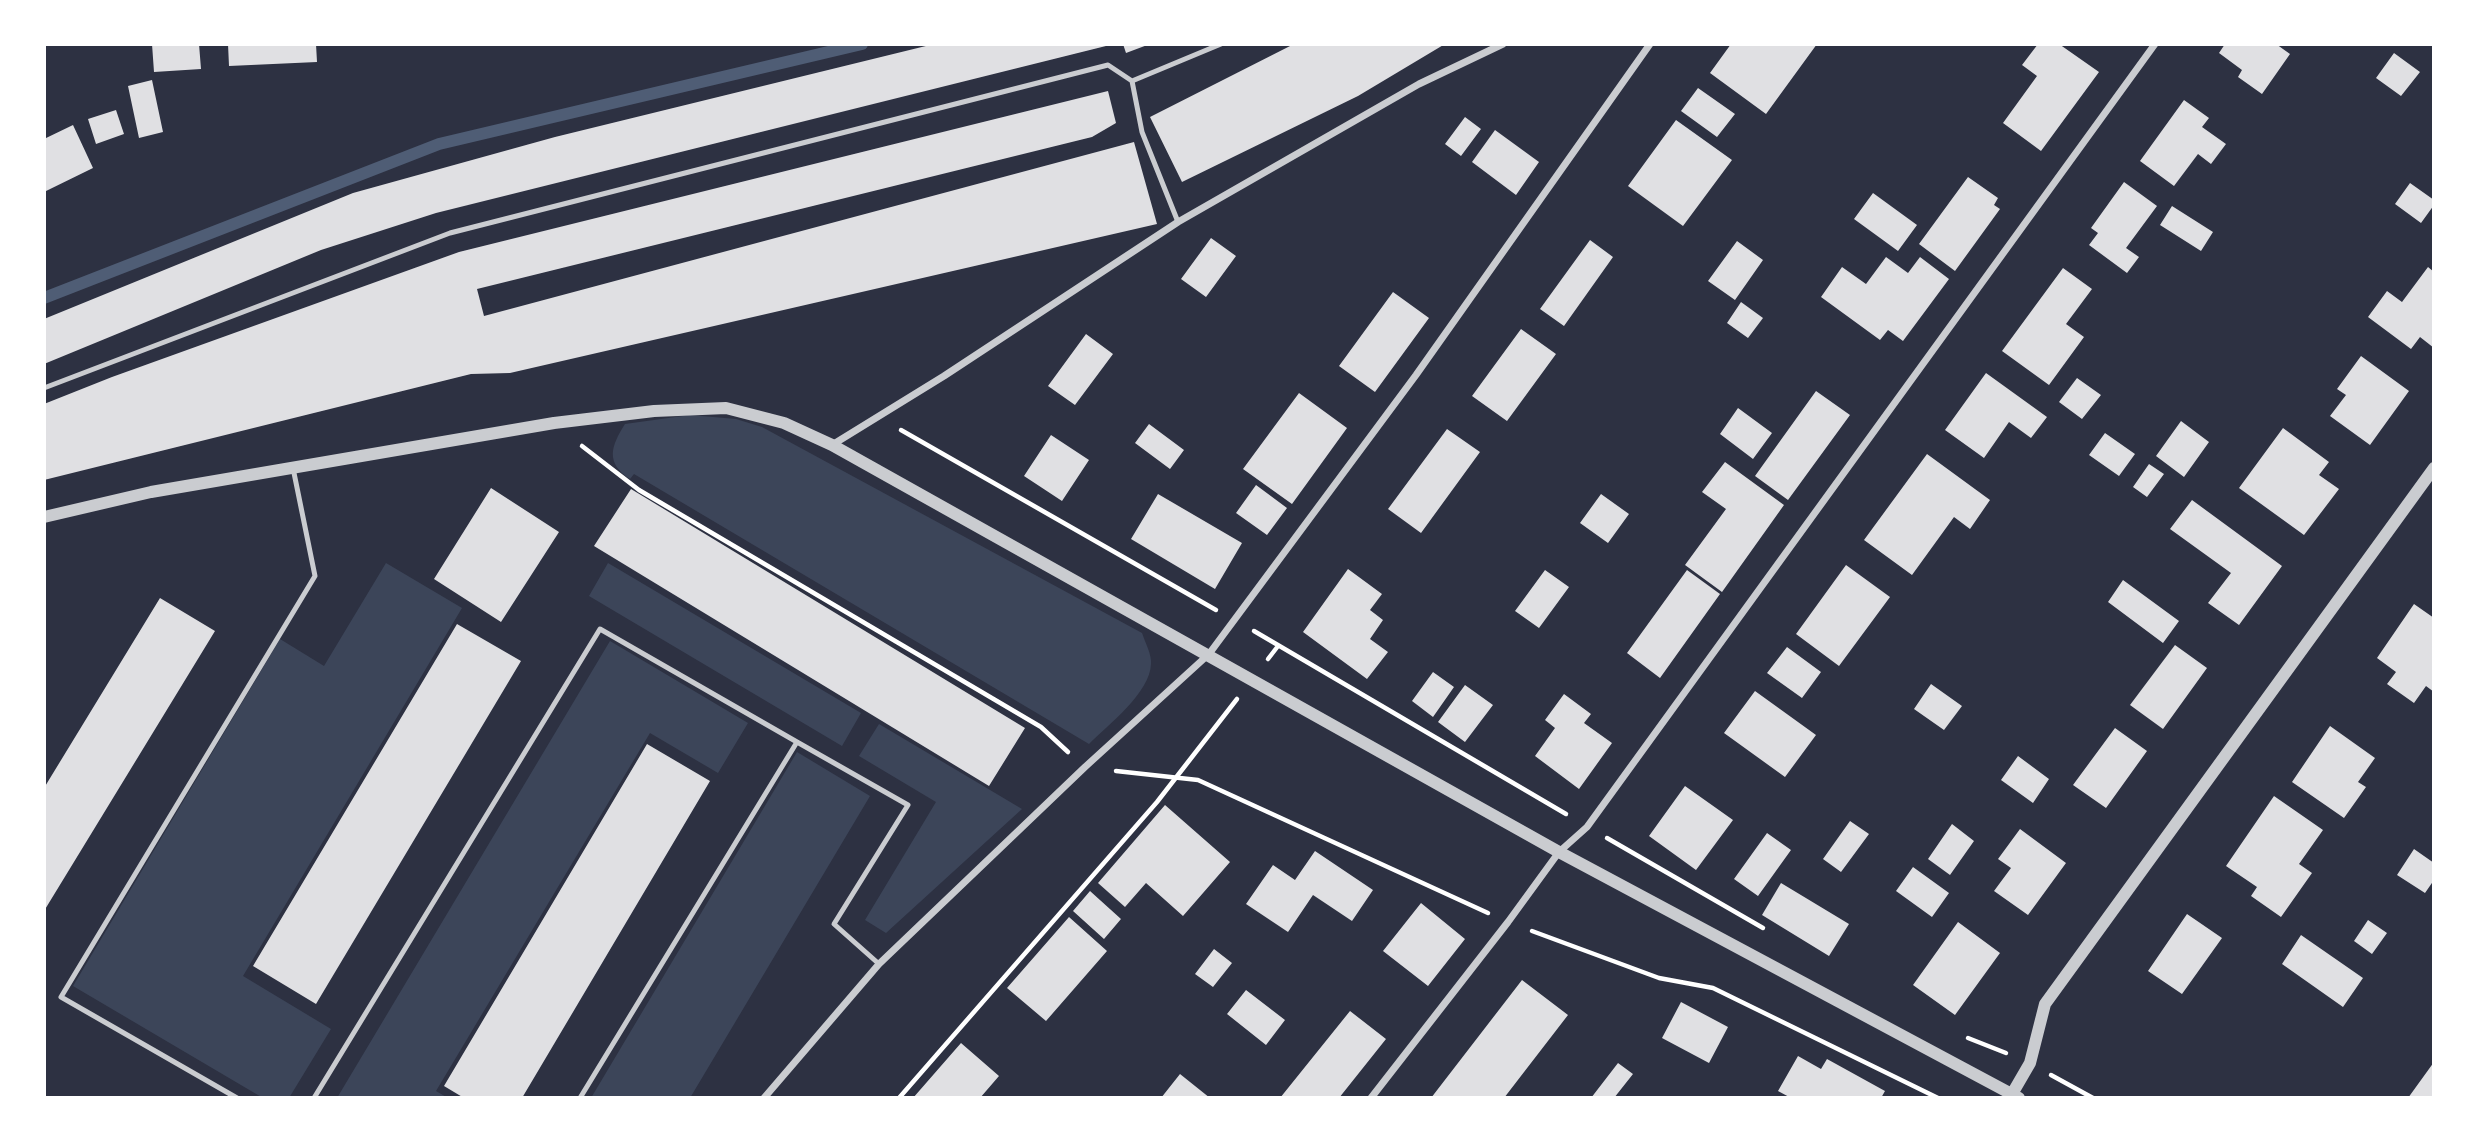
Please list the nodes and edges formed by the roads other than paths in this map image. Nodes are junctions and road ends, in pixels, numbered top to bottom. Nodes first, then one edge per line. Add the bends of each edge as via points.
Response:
1 (1221, 44) edge
2 (1503, 44) edge
3 (1650, 44) edge
4 (2155, 44) edge
5 (1132, 81) junction
6 (1178, 222) junction
7 (44, 388) edge
8 (832, 445) junction
9 (293, 468) junction
10 (2434, 468) edge
11 (44, 517) edge
12 (1209, 654) junction
13 (797, 742) junction
14 (1559, 852) junction
15 (879, 964) junction
16 (2013, 1097) edge
17 (236, 1098) edge
18 (314, 1098) edge
19 (580, 1098) edge
20 (764, 1098) edge
21 (1371, 1098) edge

1 - 5 lane
2 - 6 street via 1419,84
3 - 12 street via 1416,375
4 - 14 street via 1587,827
5 - 6 lane via 1142,132
5 - 7 lane via 1108,65 450,233
6 - 8 street
8 - 9 street via 784,423 726,408 654,411 554,423
8 - 12 street
9 - 11 street via 151,492
9 - 17 lane via 315,576 61,997
10 - 16 street via 2045,1004 2030,1063
12 - 14 street
12 - 15 street
13 - 15 lane via 908,805 834,924
13 - 18 lane via 600,629
13 - 19 lane
14 - 16 street
14 - 21 street
15 - 20 street

